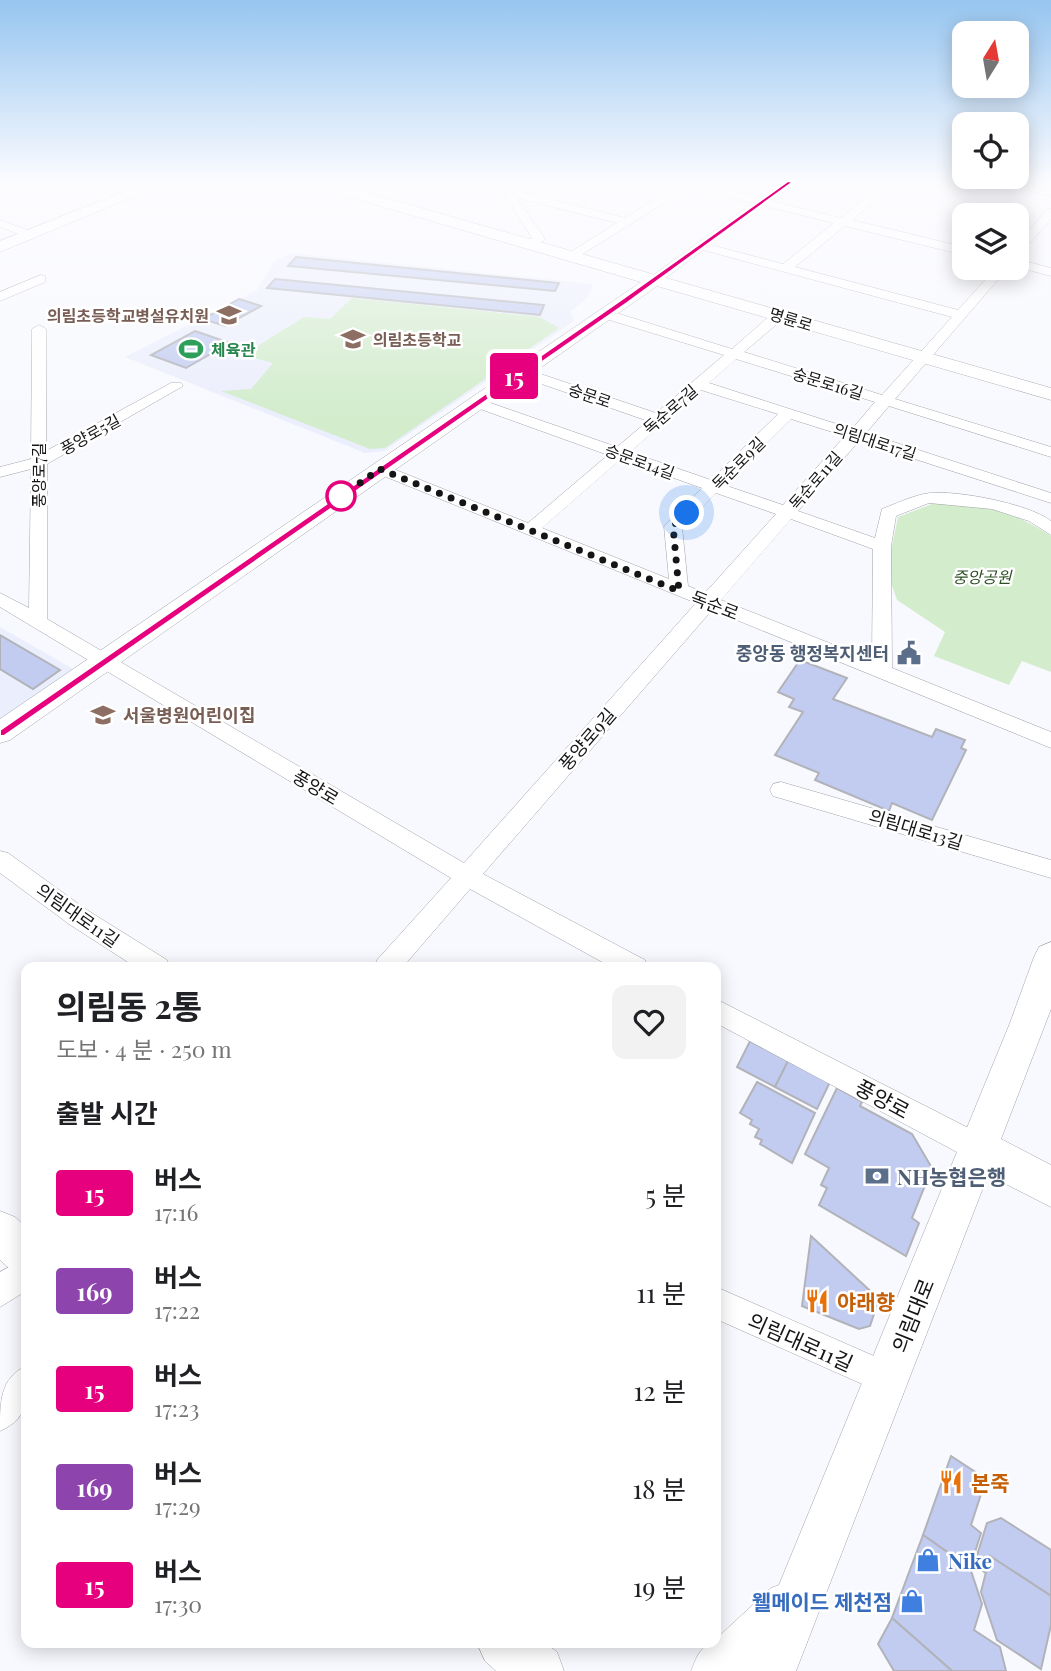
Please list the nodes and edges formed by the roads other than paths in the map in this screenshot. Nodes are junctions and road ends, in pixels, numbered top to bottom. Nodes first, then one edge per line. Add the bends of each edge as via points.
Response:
1 (587, 260) edge
2 (682, 260) edge
3 (755, 260) edge
4 (796, 260) edge
5 (1029, 266) edge
6 (786, 268) junction
7 (1051, 272) edge
8 (41, 279) dead end
9 (656, 279) junction
10 (991, 280) edge
11 (0, 297) edge
12 (605, 314) junction
13 (779, 315) junction
14 (960, 315) junction
15 (39, 329) dead end
16 (734, 354) junction
17 (922, 359) junction
18 (521, 372) junction
19 (699, 384) junction
20 (176, 386) dead end
21 (1051, 394) edge
22 (885, 401) junction
23 (477, 403) junction
24 (789, 413) junction
25 (659, 419) junction
26 (855, 434) junction
27 (1051, 452) edge
28 (619, 453) junction
29 (38, 462) junction
30 (380, 469) junction
31 (0, 472) edge
32 (714, 487) junction
33 (1051, 498) edge
34 (786, 513) junction
35 (1051, 530) edge
36 (529, 531) junction
37 (882, 546) junction
38 (679, 591) junction
39 (0, 599) edge
40 (708, 602) junction
41 (38, 621) junction
42 (105, 660) junction
43 (882, 670) junction
44 (0, 733) edge
45 (1051, 740) edge
46 (781, 790) dead end
47 (0, 860) edge
48 (1051, 869) edge
49 (467, 876) junction
50 (1051, 957) edge
51 (149, 962) edge
52 (391, 962) edge
53 (625, 962) edge
54 (721, 1013) edge
55 (978, 1148) junction
56 (1051, 1186) edge
57 (0, 1232) edge
58 (21, 1251) edge
59 (21, 1276) edge
60 (0, 1291) edge
61 (721, 1305) edge
62 (887, 1379) junction
63 (21, 1388) edge
64 (0, 1414) edge
65 (800, 1595) junction
66 (509, 1648) edge
67 (538, 1671) edge
68 (717, 1671) edge
69 (770, 1671) edge
70 (795, 1671) edge

1 - 9 street, 명륜로
2 - 9 street
3 - 6 street
4 - 6 street
5 - 7 street
6 - 14 street
8 - 11 street
9 - 12 street
9 - 13 street, 명륜로
10 - 14 street, 독순로11길
12 - 16 street, 숭문로16길
12 - 18 street
13 - 16 street, 독순로7길
13 - 17 street, 명륜로
14 - 17 street, 독순로11길
15 - 29 street, 풍양로7길
16 - 19 street, 독순로7길
16 - 22 street, 숭문로16길
17 - 21 street, 명륜로
17 - 22 street, 독순로11길
18 - 23 street
18 - 25 street, 숭문로
19 - 24 street, 의림대로17길
19 - 25 street, 독순로7길
20 - 29 street, 풍양로5길
22 - 26 street, 독순로11길
22 - 27 street, 숭문로16길
23 - 28 street, 숭문로14길
23 - 30 street
24 - 26 street, 의림대로17길
24 - 32 street, 독순로9길
25 - 28 street, 독순로7길
26 - 33 street, 의림대로17길
26 - 34 street, 독순로11길
28 - 32 street, 숭문로14길
28 - 36 street, 독순로7길
29 - 31 street, 풍양로5길
29 - 41 street, 풍양로7길
30 - 36 street, 독순로
30 - 42 street
32 - 34 street, 숭문로14길
32 - 38 street, 독순로9길 via 673,526
34 - 37 street, 숭문로14길
34 - 40 street, 독순로11길
35 - 37 street via 1035,517 994,504 927,498 888,513
36 - 38 street, 독순로
37 - 43 street
38 - 40 street, 독순로
39 - 41 street, 풍양로
40 - 43 street, 독순로
40 - 49 street, 풍양로9길
41 - 42 street, 풍양로
42 - 44 street
42 - 49 street, 풍양로
43 - 45 street, 독순로
46 - 48 street, 의림대로13길
47 - 51 street, 의림대로11길
49 - 52 street, 풍양로9길
49 - 53 street, 풍양로
50 - 55 street, 의림대로
54 - 55 street, 풍양로
55 - 56 street, 풍양로
55 - 62 street, 의림대로
57 - 58 street
59 - 60 street
61 - 62 street, 의림대로11길
62 - 65 street, 의림대로
63 - 64 street
65 - 68 street
65 - 69 street, 의림대로
65 - 70 street
66 - 67 street

